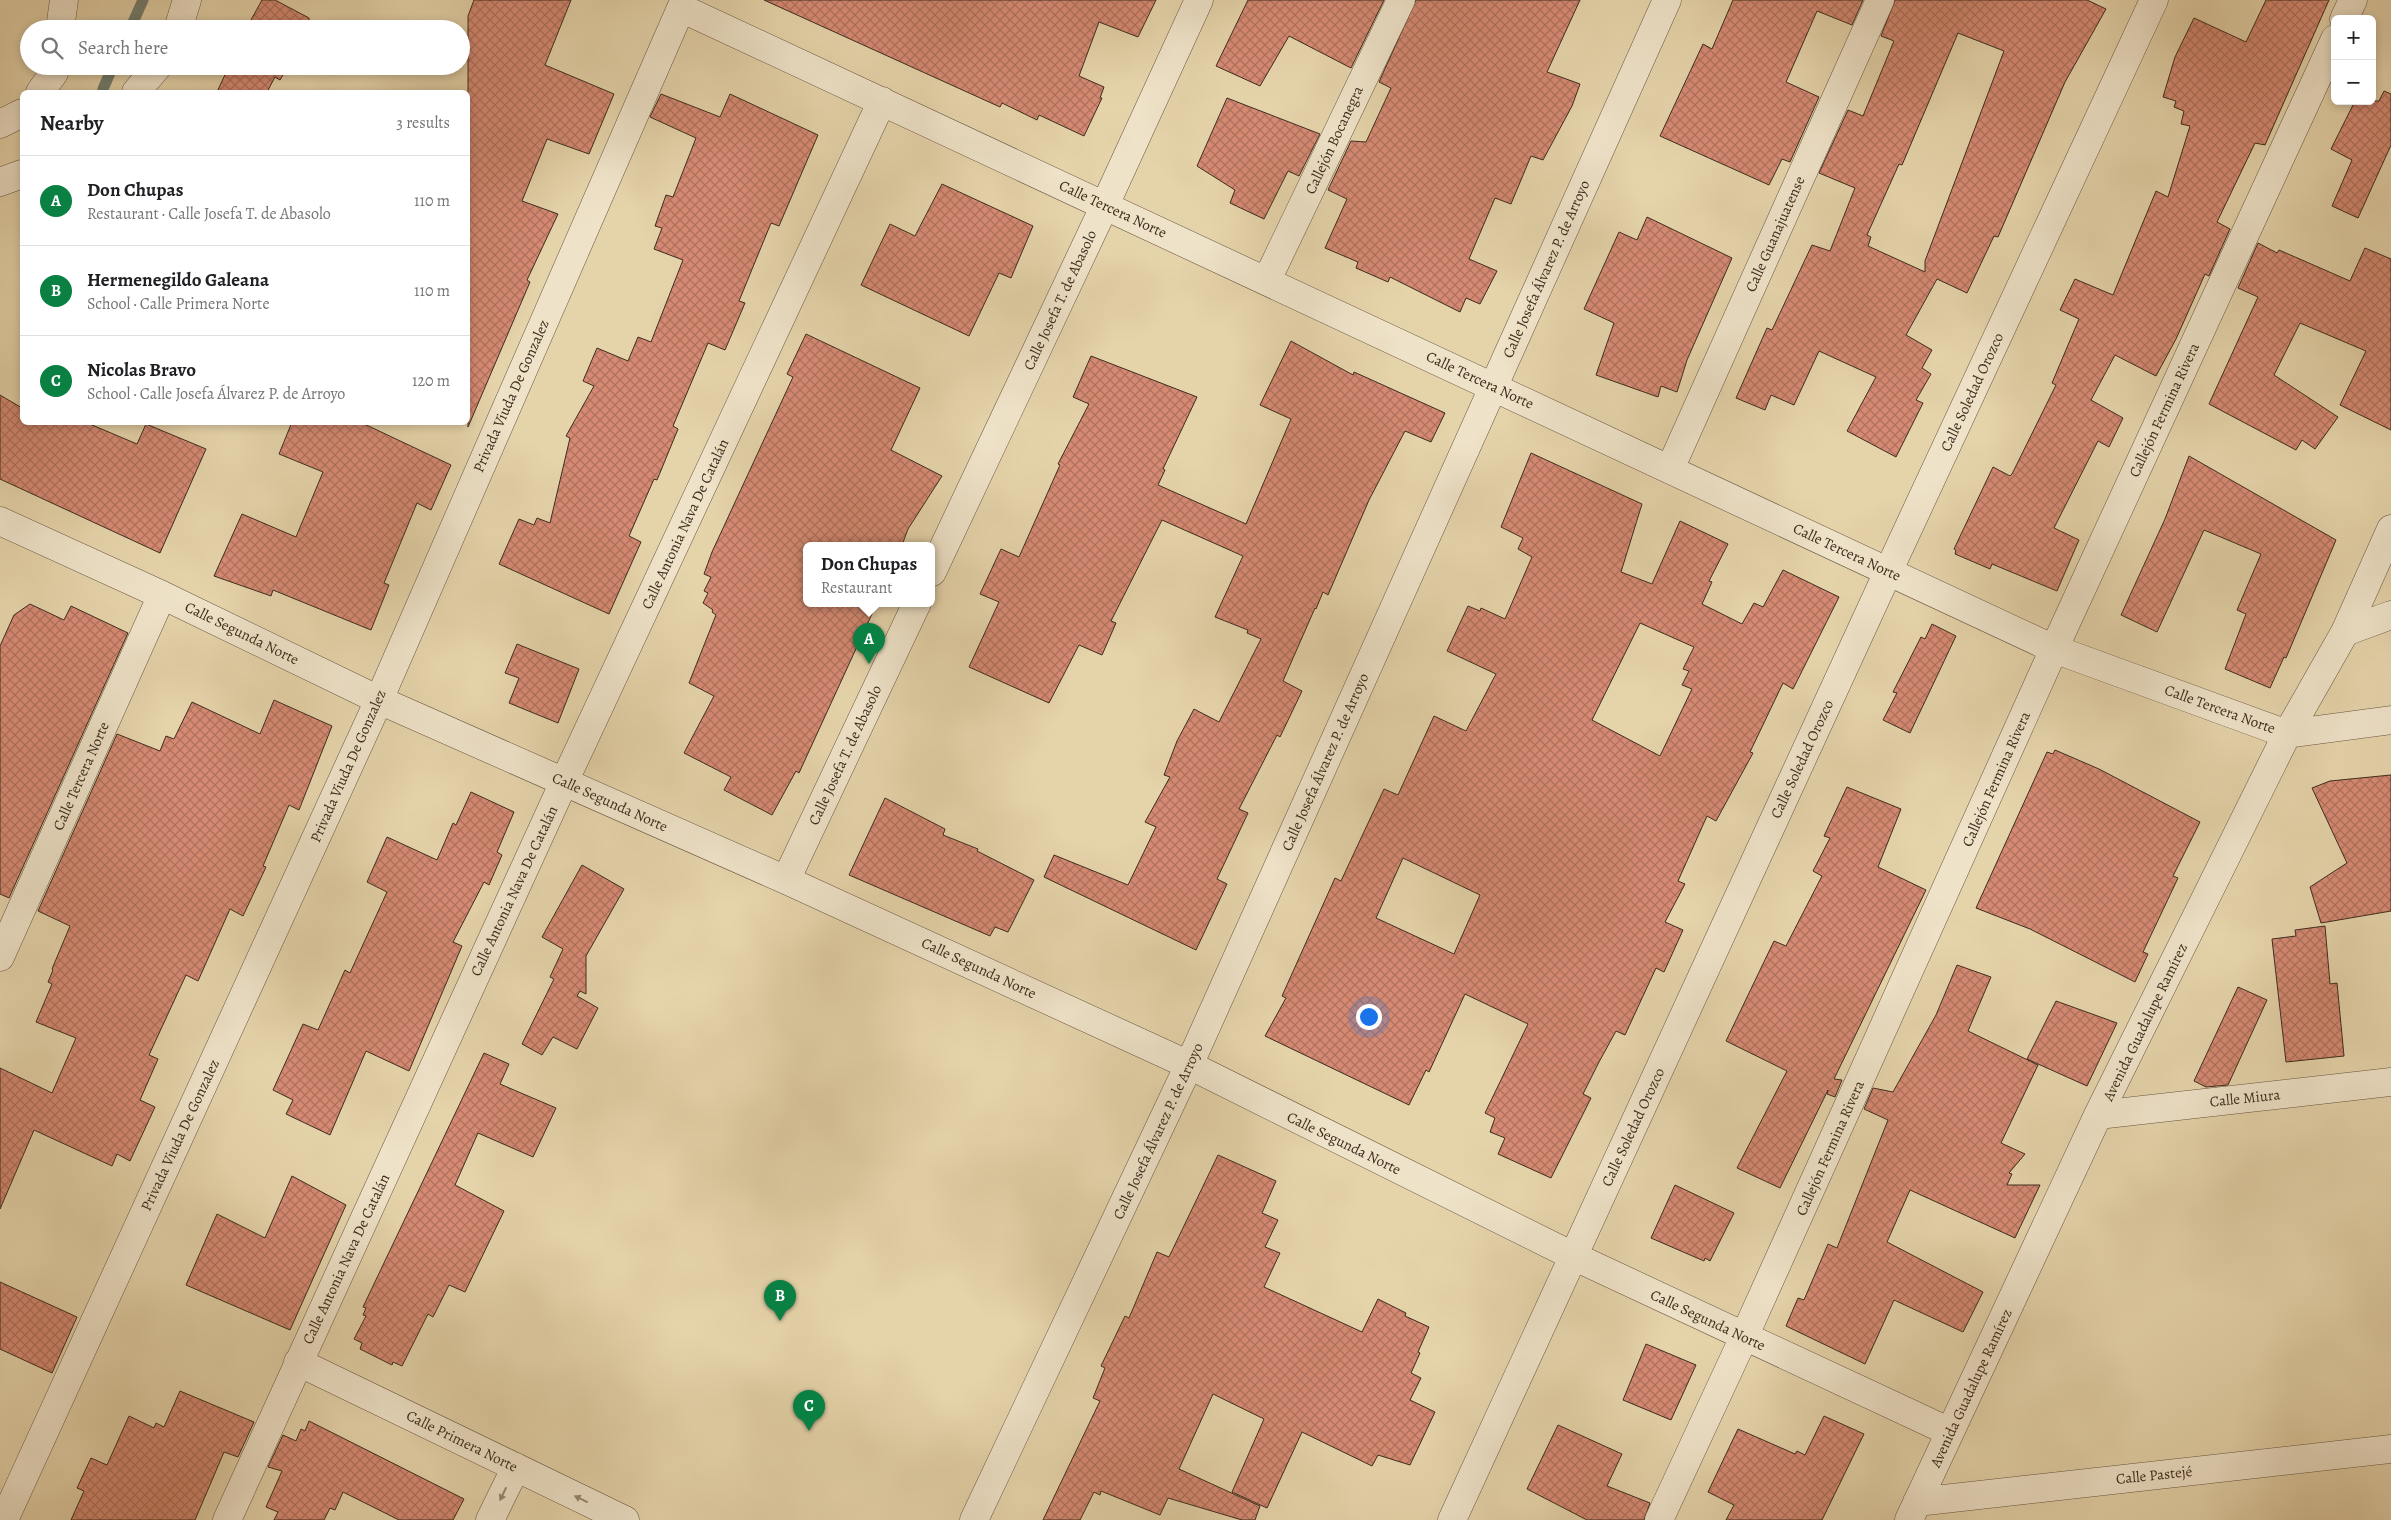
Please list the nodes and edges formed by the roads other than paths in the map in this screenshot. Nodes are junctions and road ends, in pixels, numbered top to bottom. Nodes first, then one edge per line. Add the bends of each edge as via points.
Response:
1 (64, 0) edge
2 (187, 0) edge
3 (1199, 0) edge
4 (1401, 0) edge
5 (1667, 0) edge
6 (1880, 0) edge
7 (2154, 0) edge
8 (2353, 0) edge
9 (681, 8) joint
10 (2346, 15) edge
11 (61, 20) edge
12 (181, 20) edge
13 (2331, 48) edge
14 (53, 75) edge
15 (150, 75) edge
16 (41, 90) edge
17 (138, 90) edge
18 (882, 101) junction
19 (20, 114) edge
20 (0, 124) edge
21 (20, 175) edge
22 (0, 182) edge
23 (1105, 205) junction
24 (1267, 280) junction
25 (1494, 386) junction
26 (1670, 469) junction
27 (0, 521) edge
28 (2391, 529) edge
29 (935, 566) edge
30 (1888, 572) junction
31 (162, 595) junction
32 (915, 607) edge
33 (2391, 615) edge
34 (2345, 632) junction
35 (2054, 649) junction
36 (379, 700) junction
37 (2391, 720) edge
38 (2288, 734) junction
39 (564, 782) junction
40 (786, 880) junction
41 (0, 957) edge
42 (1189, 1065) junction
43 (2391, 1082) edge
44 (2098, 1115) junction
45 (1573, 1256) junction
46 (1744, 1337) junction
47 (298, 1362) junction
48 (1950, 1432) junction
49 (2391, 1448) edge
50 (516, 1467) junction
51 (1913, 1511) edge
52 (4, 1520) edge
53 (227, 1520) edge
54 (490, 1520) edge
55 (625, 1520) edge
56 (974, 1520) edge
57 (1452, 1520) edge
58 (1659, 1520) edge

1 - 11 street
2 - 12 street
3 - 23 street, Calle Josefa T. de Abasolo
4 - 24 street, Callejón Bocanegra
5 - 25 street, Calle Josefa Álvarez P. de Arroyo
6 - 26 street, Calle Guanajuatense
7 - 30 street, Calle Soledad Orozco
8 - 10 street
9 - 18 street, Calle Tercera Norte
9 - 36 street, Privada Viuda De Gonzalez
13 - 35 street, Callejón Fermina Rivera
14 - 16 street
15 - 17 street
18 - 23 street, Calle Tercera Norte
18 - 39 street, Calle Antonia Nava De Catalán
19 - 20 street
21 - 22 street
23 - 24 street, Calle Tercera Norte
23 - 29 street, Calle Josefa T. de Abasolo
24 - 25 street, Calle Tercera Norte
25 - 26 street, Calle Tercera Norte
25 - 42 street, Calle Josefa Álvarez P. de Arroyo
26 - 30 street, Calle Tercera Norte
27 - 31 street, Calle Segunda Norte
28 - 34 street, Avenida Guadalupe Ramírez
30 - 35 street, Calle Tercera Norte
30 - 45 street, Calle Soledad Orozco
31 - 36 street, Calle Segunda Norte
31 - 41 street, Calle Tercera Norte
32 - 40 street, Calle Josefa T. de Abasolo
33 - 34 street
34 - 38 street, Avenida Guadalupe Ramírez
35 - 38 street, Calle Tercera Norte
35 - 46 street, Callejón Fermina Rivera
36 - 39 street, Calle Segunda Norte
36 - 52 street, Privada Viuda De Gonzalez
37 - 38 street
38 - 44 street, Avenida Guadalupe Ramírez
39 - 40 street, Calle Segunda Norte
39 - 47 street, Calle Antonia Nava De Catalán
40 - 42 street, Calle Segunda Norte
42 - 45 street, Calle Segunda Norte
42 - 56 street, Calle Josefa Álvarez P. de Arroyo
43 - 44 street, Calle Miura
44 - 48 street, Avenida Guadalupe Ramírez
45 - 46 street, Calle Segunda Norte
45 - 57 street, Calle Soledad Orozco
46 - 48 street, Calle Segunda Norte
46 - 58 street, Callejón Fermina Rivera
47 - 50 street, Calle Primera Norte
47 - 53 street, Calle Antonia Nava De Catalán
48 - 51 street, Avenida Guadalupe Ramírez
49 - 51 street, Calle Pastejé
50 -> 54 street
55 -> 50 street, Calle Primera Norte

